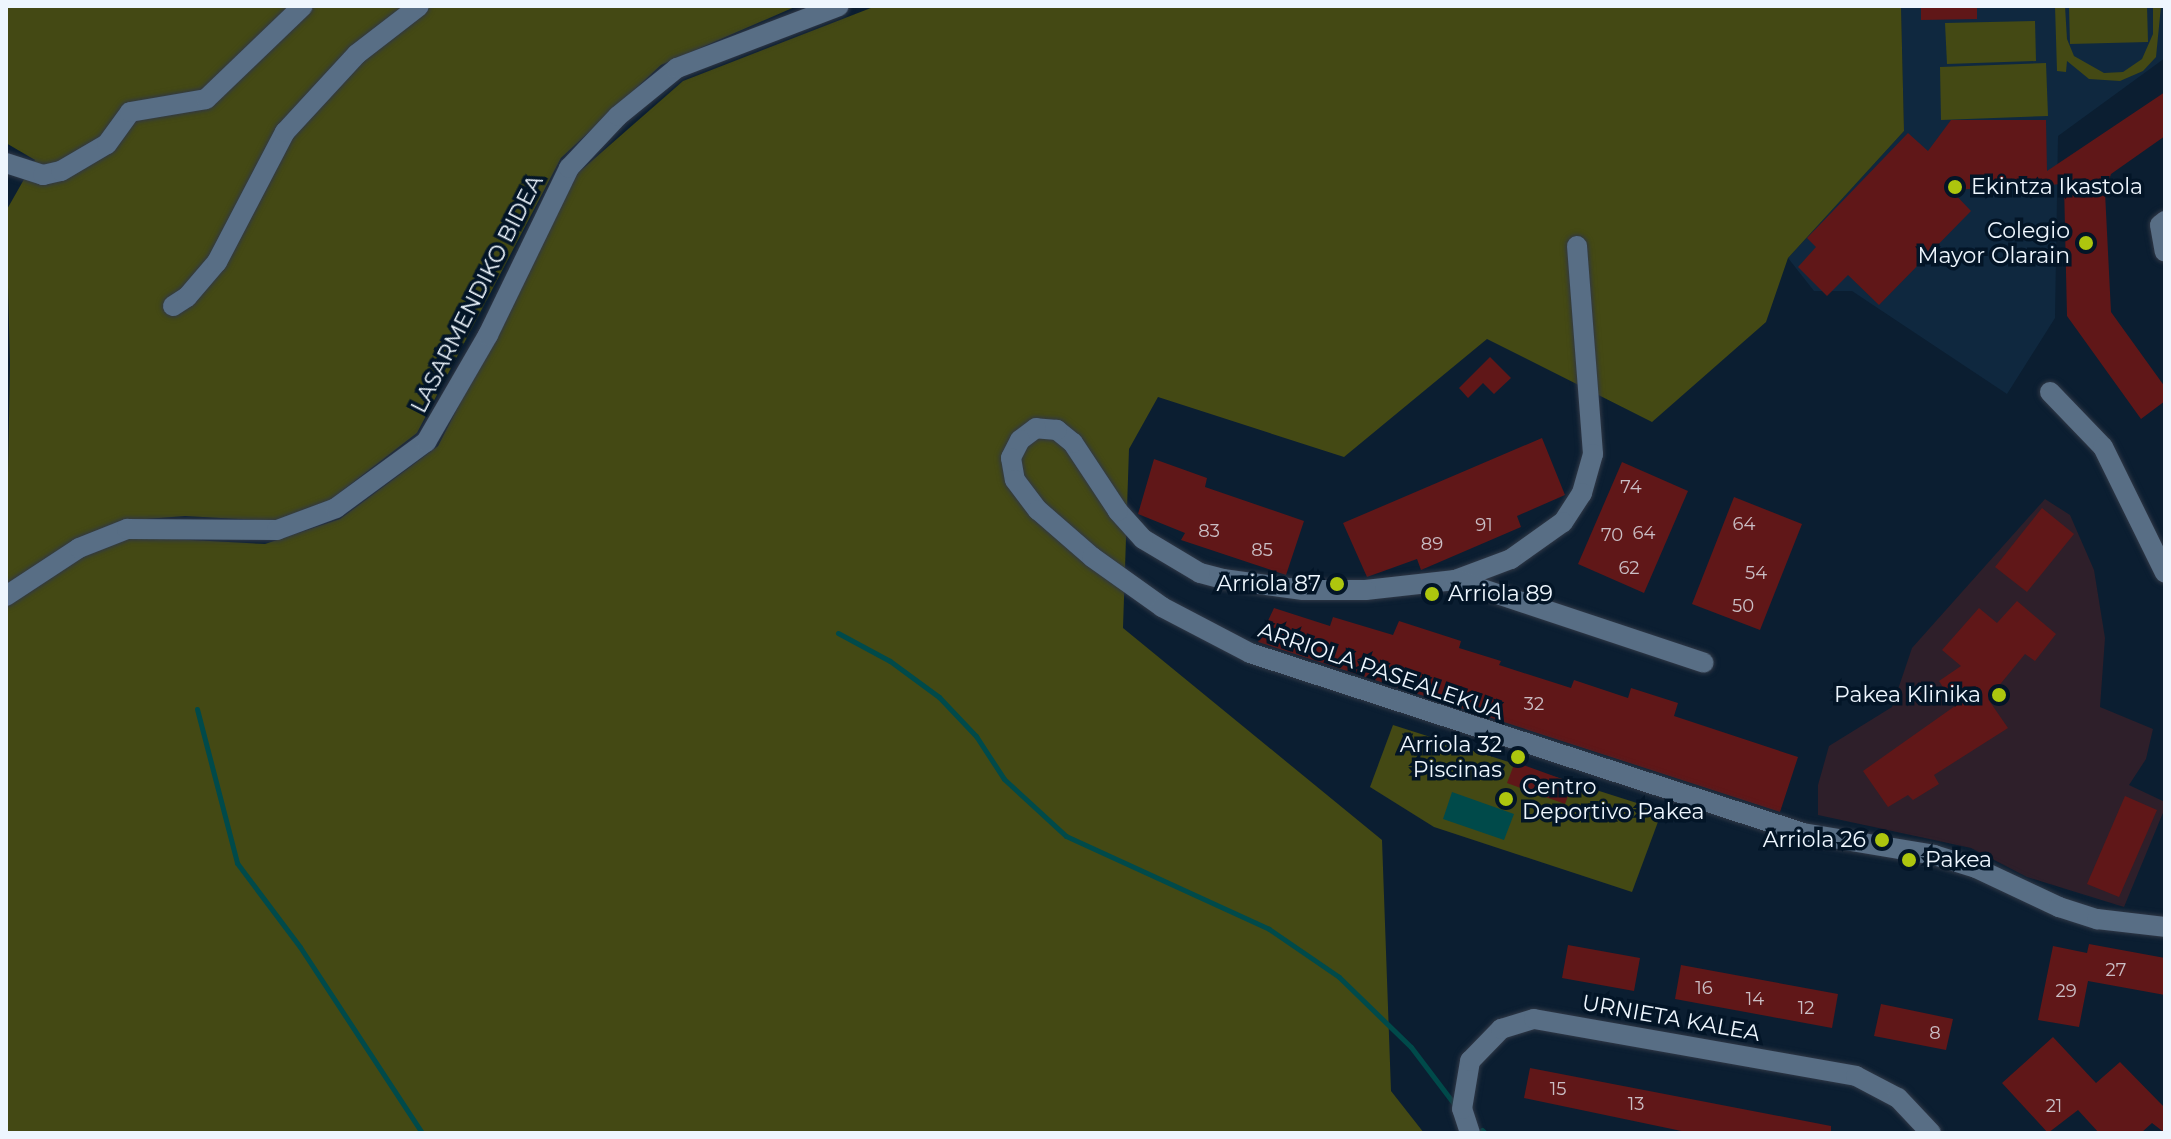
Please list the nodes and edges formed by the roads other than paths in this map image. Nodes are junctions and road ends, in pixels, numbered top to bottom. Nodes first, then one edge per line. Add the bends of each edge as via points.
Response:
1 (303, 6) edge
2 (419, 6) edge
3 (839, 6) edge
4 (6, 163) edge
5 (2165, 221) edge
6 (1577, 246) dead end
7 (2165, 252) edge
8 (173, 306) dead end
9 (2050, 392) dead end
10 (2165, 573) edge
11 (1455, 580) junction
12 (6, 596) edge
13 (1704, 663) dead end
14 (2165, 927) edge
15 (1470, 1133) edge
16 (1931, 1133) edge

1 - 4 street via 206,99 130,112 107,144 61,171 43,175
2 - 8 street via 357,54 293,122 264,165 217,262
3 - 12 street, LASARMENDIKO BIDEA via 677,68 618,116 569,168 488,335 426,442 336,508 277,530 127,529 79,548
5 - 7 street via 2160,244
6 - 11 street, ARRIOLA PASEALEKUA via 1594,418 1593,454 1582,493 1563,522 1539,543
9 - 10 street via 2103,447
11 - 13 street, ARRIOLA PASEALEKUA
11 - 14 street, ARRIOLA PASEALEKUA via 1334,591 1200,573 1136,532 1073,443 1057,430 1036,428 1020,440 1011,458 1023,492 1092,557 1162,607 1250,653 1803,833 1934,855 2097,919
15 - 16 street, URNIETA KALEA via 1462,1109 1470,1061 1501,1029 1534,1019 1856,1076 1898,1098

